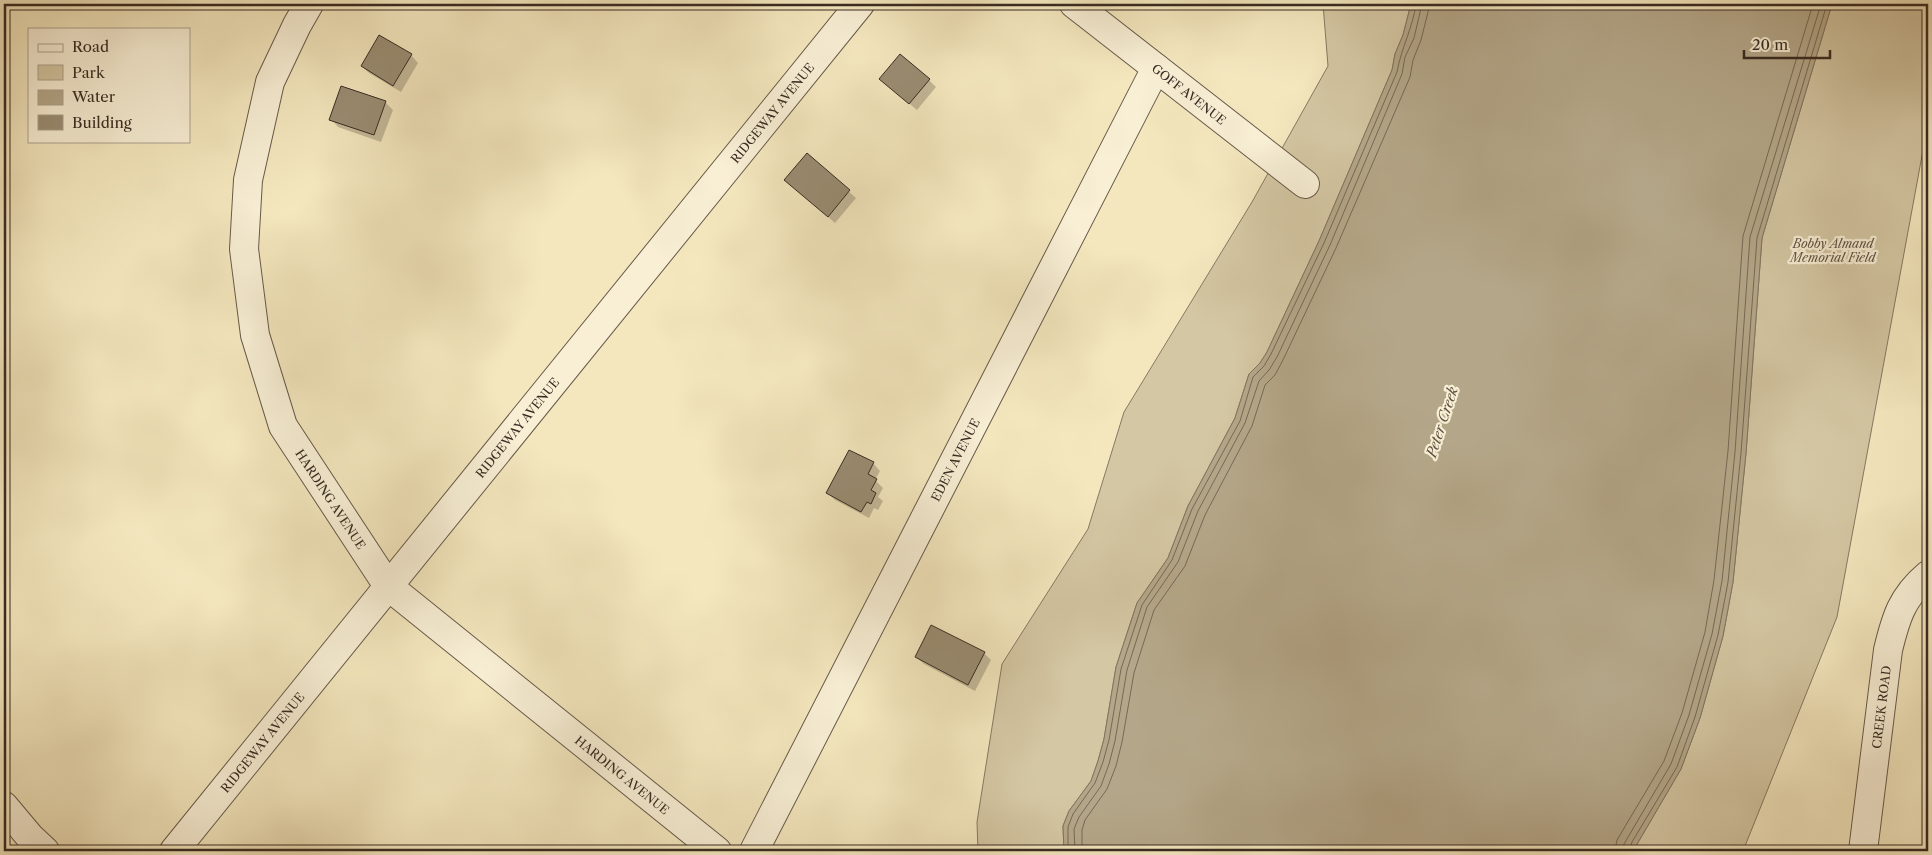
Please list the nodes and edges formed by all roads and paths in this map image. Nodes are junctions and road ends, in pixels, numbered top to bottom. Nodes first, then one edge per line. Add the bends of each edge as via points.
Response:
1 (309, 4) edge
2 (860, 4) edge
3 (1074, 4) edge
4 (1156, 68) junction
5 (1305, 184) dead end
6 (1928, 575) edge
7 (388, 586) junction
8 (4, 806) edge
9 (46, 851) edge
10 (174, 851) edge
11 (717, 851) edge
12 (754, 851) edge
13 (1863, 851) edge

1 - 7 street, HARDING AVENUE via 270,82 248,180 244,249 255,335 282,426
2 - 7 street, RIDGEWAY AVENUE
3 - 4 street, GOFF AVENUE
4 - 5 street, GOFF AVENUE
4 - 12 street, EDEN AVENUE
6 - 13 street, CREEK ROAD via 1907,596 1895,622 1888,650
7 - 10 street, RIDGEWAY AVENUE
7 - 11 street, HARDING AVENUE
8 - 9 street

